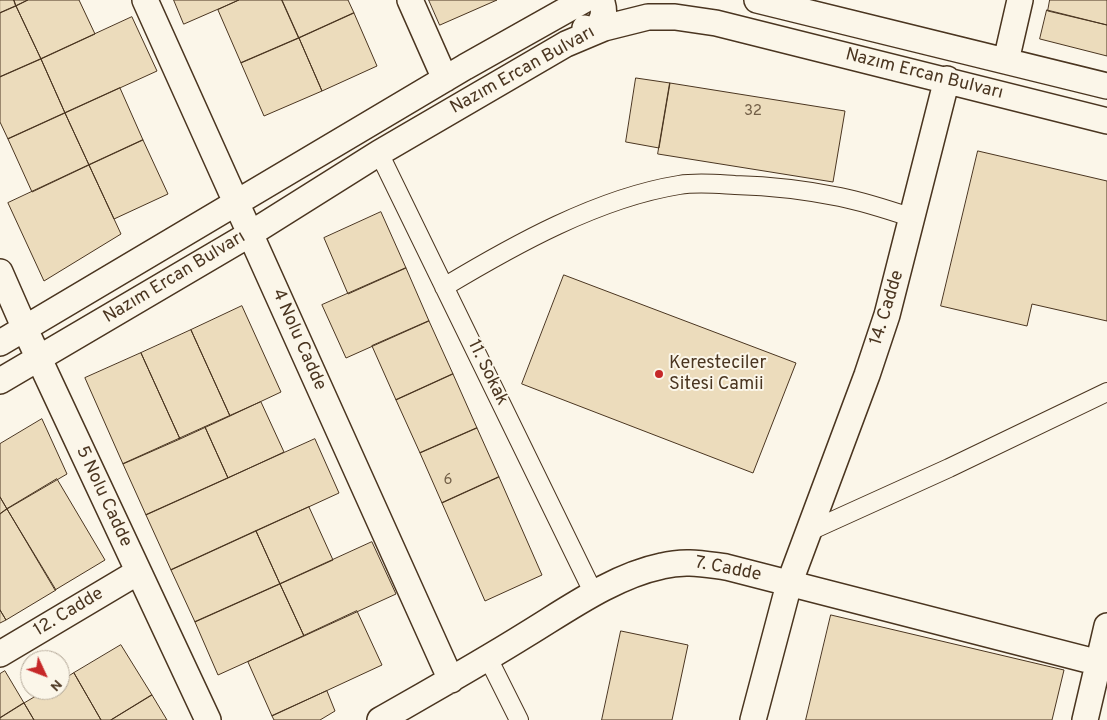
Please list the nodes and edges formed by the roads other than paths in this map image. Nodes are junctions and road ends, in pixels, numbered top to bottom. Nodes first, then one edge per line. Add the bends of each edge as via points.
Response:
1 (144, 0) edge
2 (410, 0) edge
3 (601, 0) edge
4 (1020, 0) edge
5 (770, 1) edge
6 (573, 3) edge
7 (594, 31) junction
8 (1006, 61) junction
9 (445, 79) junction
10 (947, 80) junction
11 (1107, 86) edge
12 (1107, 121) edge
13 (378, 153) junction
14 (236, 202) junction
15 (913, 218) junction
16 (250, 234) junction
17 (0, 272) edge
18 (444, 287) junction
19 (24, 329) junction
20 (0, 343) edge
21 (38, 358) junction
22 (0, 381) edge
23 (1107, 392) edge
24 (810, 531) junction
25 (138, 572) junction
26 (789, 584) junction
27 (594, 594) junction
28 (1107, 626) edge
29 (0, 654) edge
30 (488, 658) junction
31 (1103, 664) edge
32 (451, 680) junction
33 (208, 720) edge
34 (380, 720) edge
35 (520, 720) edge
36 (753, 720) edge
37 (1085, 720) edge

1 - 14 street, 4 Nolu Cadde
2 - 9 street
3 - 7 street via 603,20
4 - 8 street
5 - 8 street, Nazım Ercan Bulvarı
6 - 7 street via 578,24
6 - 9 street, Nazım Ercan Bulvarı
7 - 10 street, Nazım Ercan Bulvarı via 648,17 716,22
7 - 13 street, Nazım Ercan Bulvarı
8 - 11 street, Nazım Ercan Bulvarı
9 - 14 street, Nazım Ercan Bulvarı
10 - 12 street, Nazım Ercan Bulvarı
10 - 15 street, 14. Cadde
13 - 16 street, Nazım Ercan Bulvarı
13 - 18 street, 11. Sokak
14 - 16 street, 4 Nolu Cadde
14 - 19 street, Nazım Ercan Bulvarı
15 - 18 street via 840,197 796,190 681,184 589,211 496,256
15 - 24 street, 14. Cadde via 873,358
16 - 21 street, Nazım Ercan Bulvarı
16 - 32 street, 4 Nolu Cadde
17 - 19 street, 5 Nolu Cadde
18 - 27 street, 11. Sokak
19 - 20 street, Nazım Ercan Bulvarı
19 - 21 street, 5 Nolu Cadde
21 - 22 street, Nazım Ercan Bulvarı
21 - 25 street, 5 Nolu Cadde
23 - 24 street
24 - 26 street, 14. Cadde
25 - 29 street, 12. Cadde
25 - 33 street, 5 Nolu Cadde
26 - 27 street, 7. Cadde via 688,562 644,571
26 - 31 street, 7. Cadde
26 - 36 street, 14. Cadde
27 - 30 street, 7. Cadde
28 - 31 street
30 - 32 street, 7. Cadde
30 - 35 street
31 - 37 street
32 - 34 street, 7. Cadde

